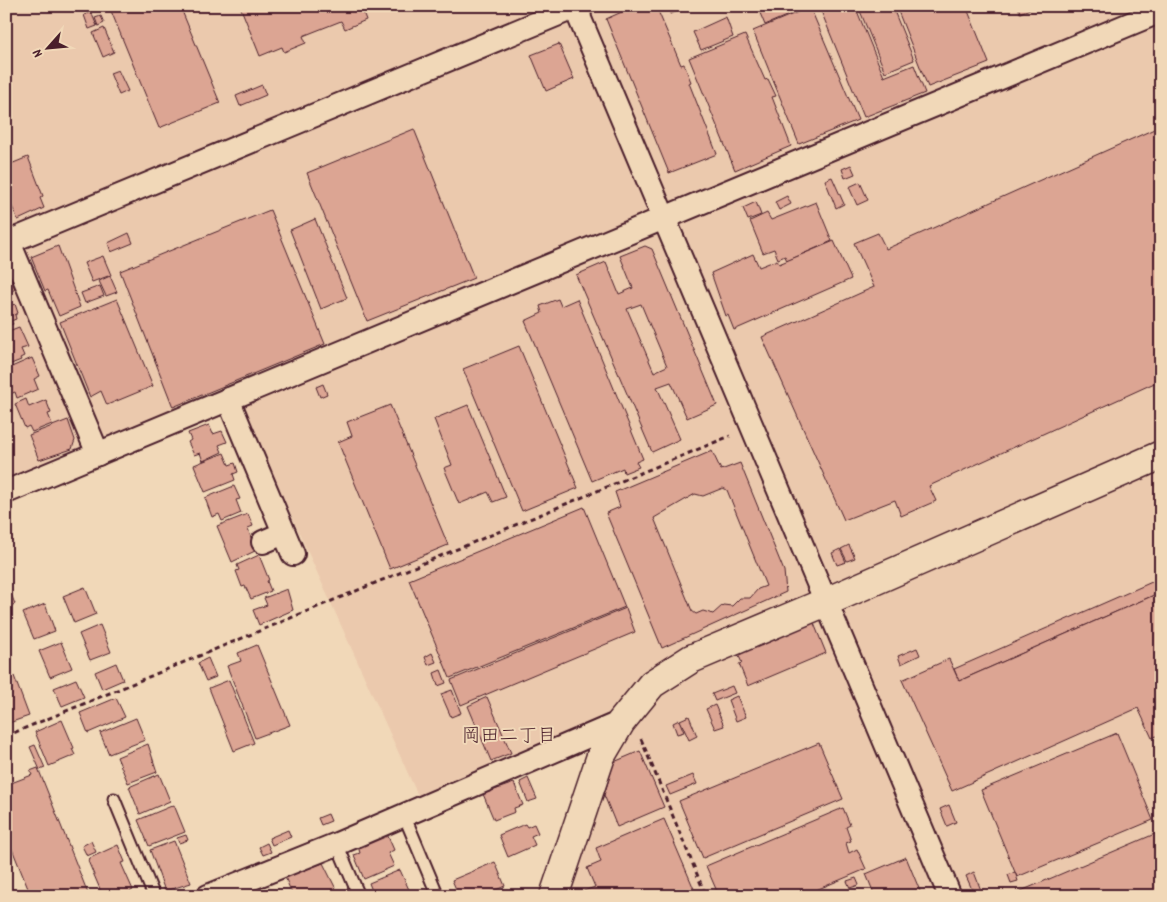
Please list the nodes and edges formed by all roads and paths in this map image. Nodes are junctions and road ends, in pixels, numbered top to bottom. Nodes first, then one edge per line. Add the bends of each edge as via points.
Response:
1 (579, 6) edge
2 (1161, 12) edge
3 (663, 218) junction
4 (8, 243) edge
5 (228, 399) junction
6 (752, 427) junction
7 (98, 454) junction
8 (1161, 455) edge
9 (6, 492) edge
10 (284, 533) junction
11 (263, 542) dead end
12 (293, 554) dead end
13 (826, 602) junction
14 (625, 717) junction
15 (6, 736) edge
16 (114, 799) dead end
17 (404, 815) junction
18 (338, 844) junction
19 (154, 896) edge
20 (208, 896) edge
21 (359, 896) edge
22 (438, 896) edge
23 (554, 896) edge
24 (706, 896) edge
25 (950, 896) edge

1 - 3 street via 580,19
1 - 4 street
2 - 3 street
3 - 5 street
3 - 6 street
4 - 7 street
5 - 7 street
5 - 10 street
6 - 13 street
6 - 15 path
7 - 9 street
8 - 13 street
10 - 11 street
10 - 12 street
13 - 14 street via 690,658 652,684
13 - 25 street
14 - 17 street
14 - 23 street via 601,756
14 - 24 path
16 - 19 lane
17 - 18 street
17 - 22 lane
18 - 20 street
18 - 21 lane

